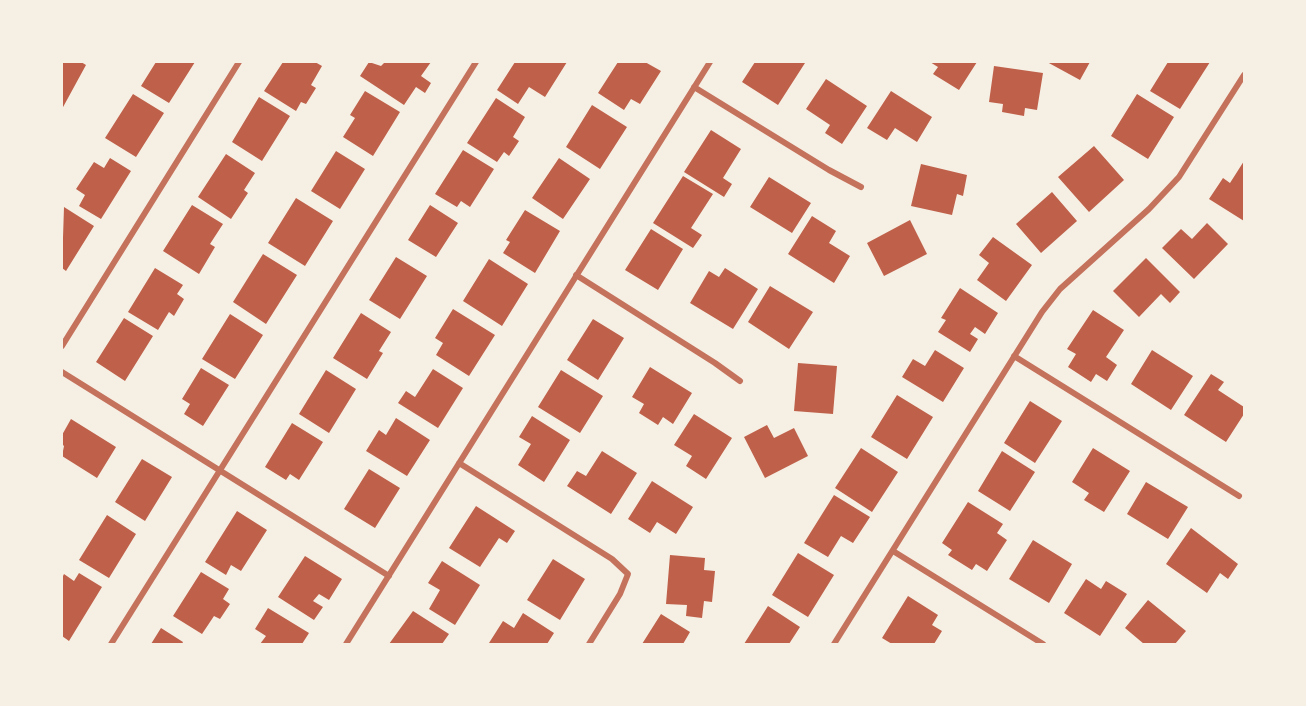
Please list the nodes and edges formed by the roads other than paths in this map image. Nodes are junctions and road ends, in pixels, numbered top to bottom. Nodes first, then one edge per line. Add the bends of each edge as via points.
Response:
1 (239, 62) edge
2 (476, 62) edge
3 (710, 62) edge
4 (1245, 75) edge
5 (694, 87) junction
6 (861, 188) dead end
7 (576, 275) junction
8 (62, 346) edge
9 (1014, 356) junction
10 (62, 372) edge
11 (740, 381) dead end
12 (459, 463) junction
13 (220, 470) junction
14 (1239, 496) dead end
15 (893, 551) junction
16 (389, 576) junction
17 (111, 645) edge
18 (346, 645) edge
19 (589, 645) edge
20 (834, 645) edge
21 (1043, 645) edge

1 - 8 street
2 - 13 street
3 - 5 street
4 - 9 street via 1179,177 1060,288
5 - 6 street
5 - 7 street
7 - 11 street
7 - 12 street
9 - 14 street
9 - 15 street
10 - 13 street
12 - 16 street
12 - 19 street via 612,559 628,574
13 - 16 street
13 - 17 street
15 - 20 street
15 - 21 street
16 - 18 street

